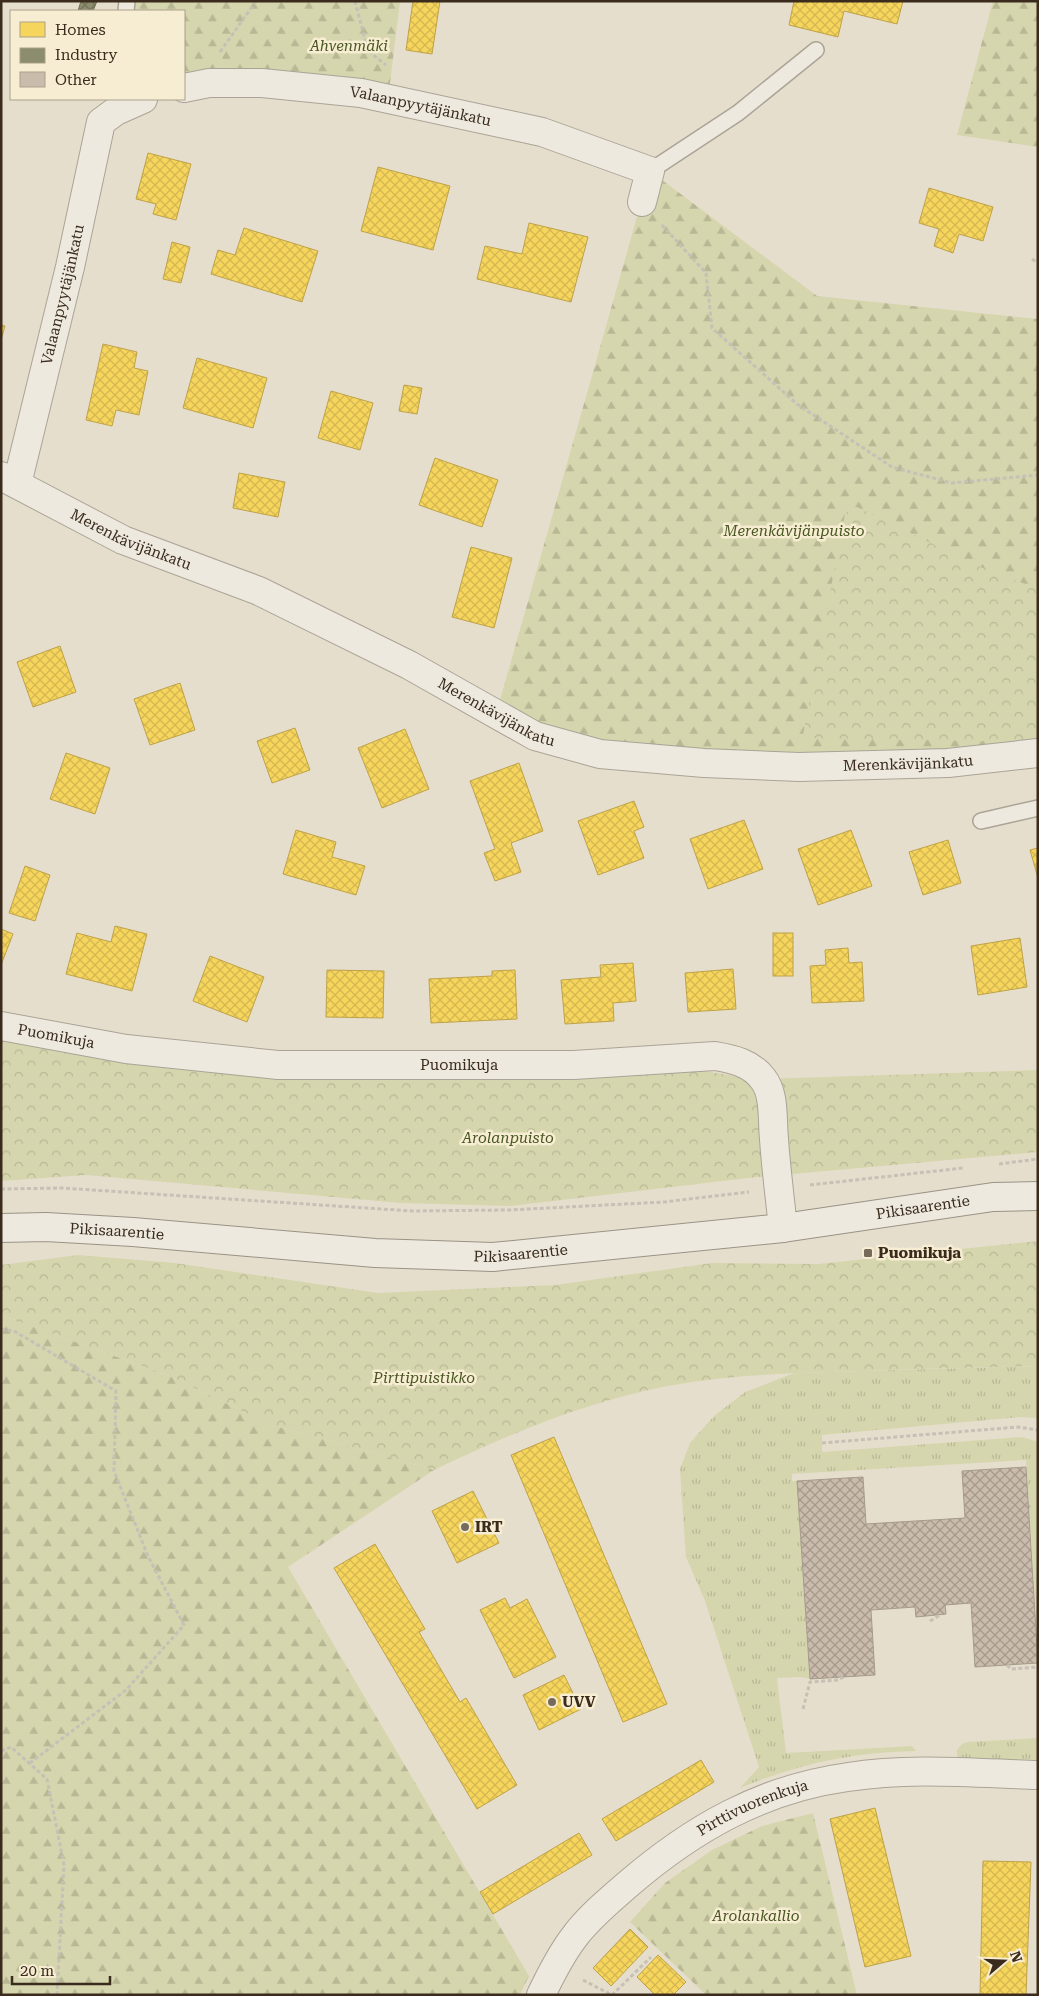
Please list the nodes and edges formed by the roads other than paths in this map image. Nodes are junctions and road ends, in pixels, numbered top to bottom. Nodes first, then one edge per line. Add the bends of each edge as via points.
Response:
1 (816, 50) dead end
2 (187, 87) edge
3 (142, 100) edge
4 (104, 110) edge
5 (650, 171) junction
6 (642, 202) road end
7 (9, 480) edge
8 (1038, 753) edge
9 (1038, 808) edge
10 (981, 821) dead end
11 (1, 1026) edge
12 (1038, 1196) edge
13 (1, 1228) edge
14 (783, 1228) junction
15 (1038, 1775) edge
16 (541, 1995) edge

1 - 5 lane via 738,113
2 - 5 street, Valaanpyytäjänkatu via 209,83 262,83 361,93 542,132
3 - 4 street, Valaanpyytäjänkatu via 116,111
4 - 7 street, Valaanpyytäjänkatu via 70,267
5 - 6 street
7 - 8 street, Merenkävijänkatu via 123,540 259,591 409,665 535,736 600,754 800,767 948,763
9 - 10 lane
11 - 14 street, Puomikuja via 126,1049 278,1065 574,1065 715,1056 737,1060 754,1070 768,1089
12 - 14 street, Pikisaarentie via 993,1197
13 - 14 street, Pikisaarentie via 133,1232 375,1253 493,1257
15 - 16 street, Pirttivuorenkuja via 932,1772 856,1776 810,1784 748,1805 681,1842 604,1905 576,1934

